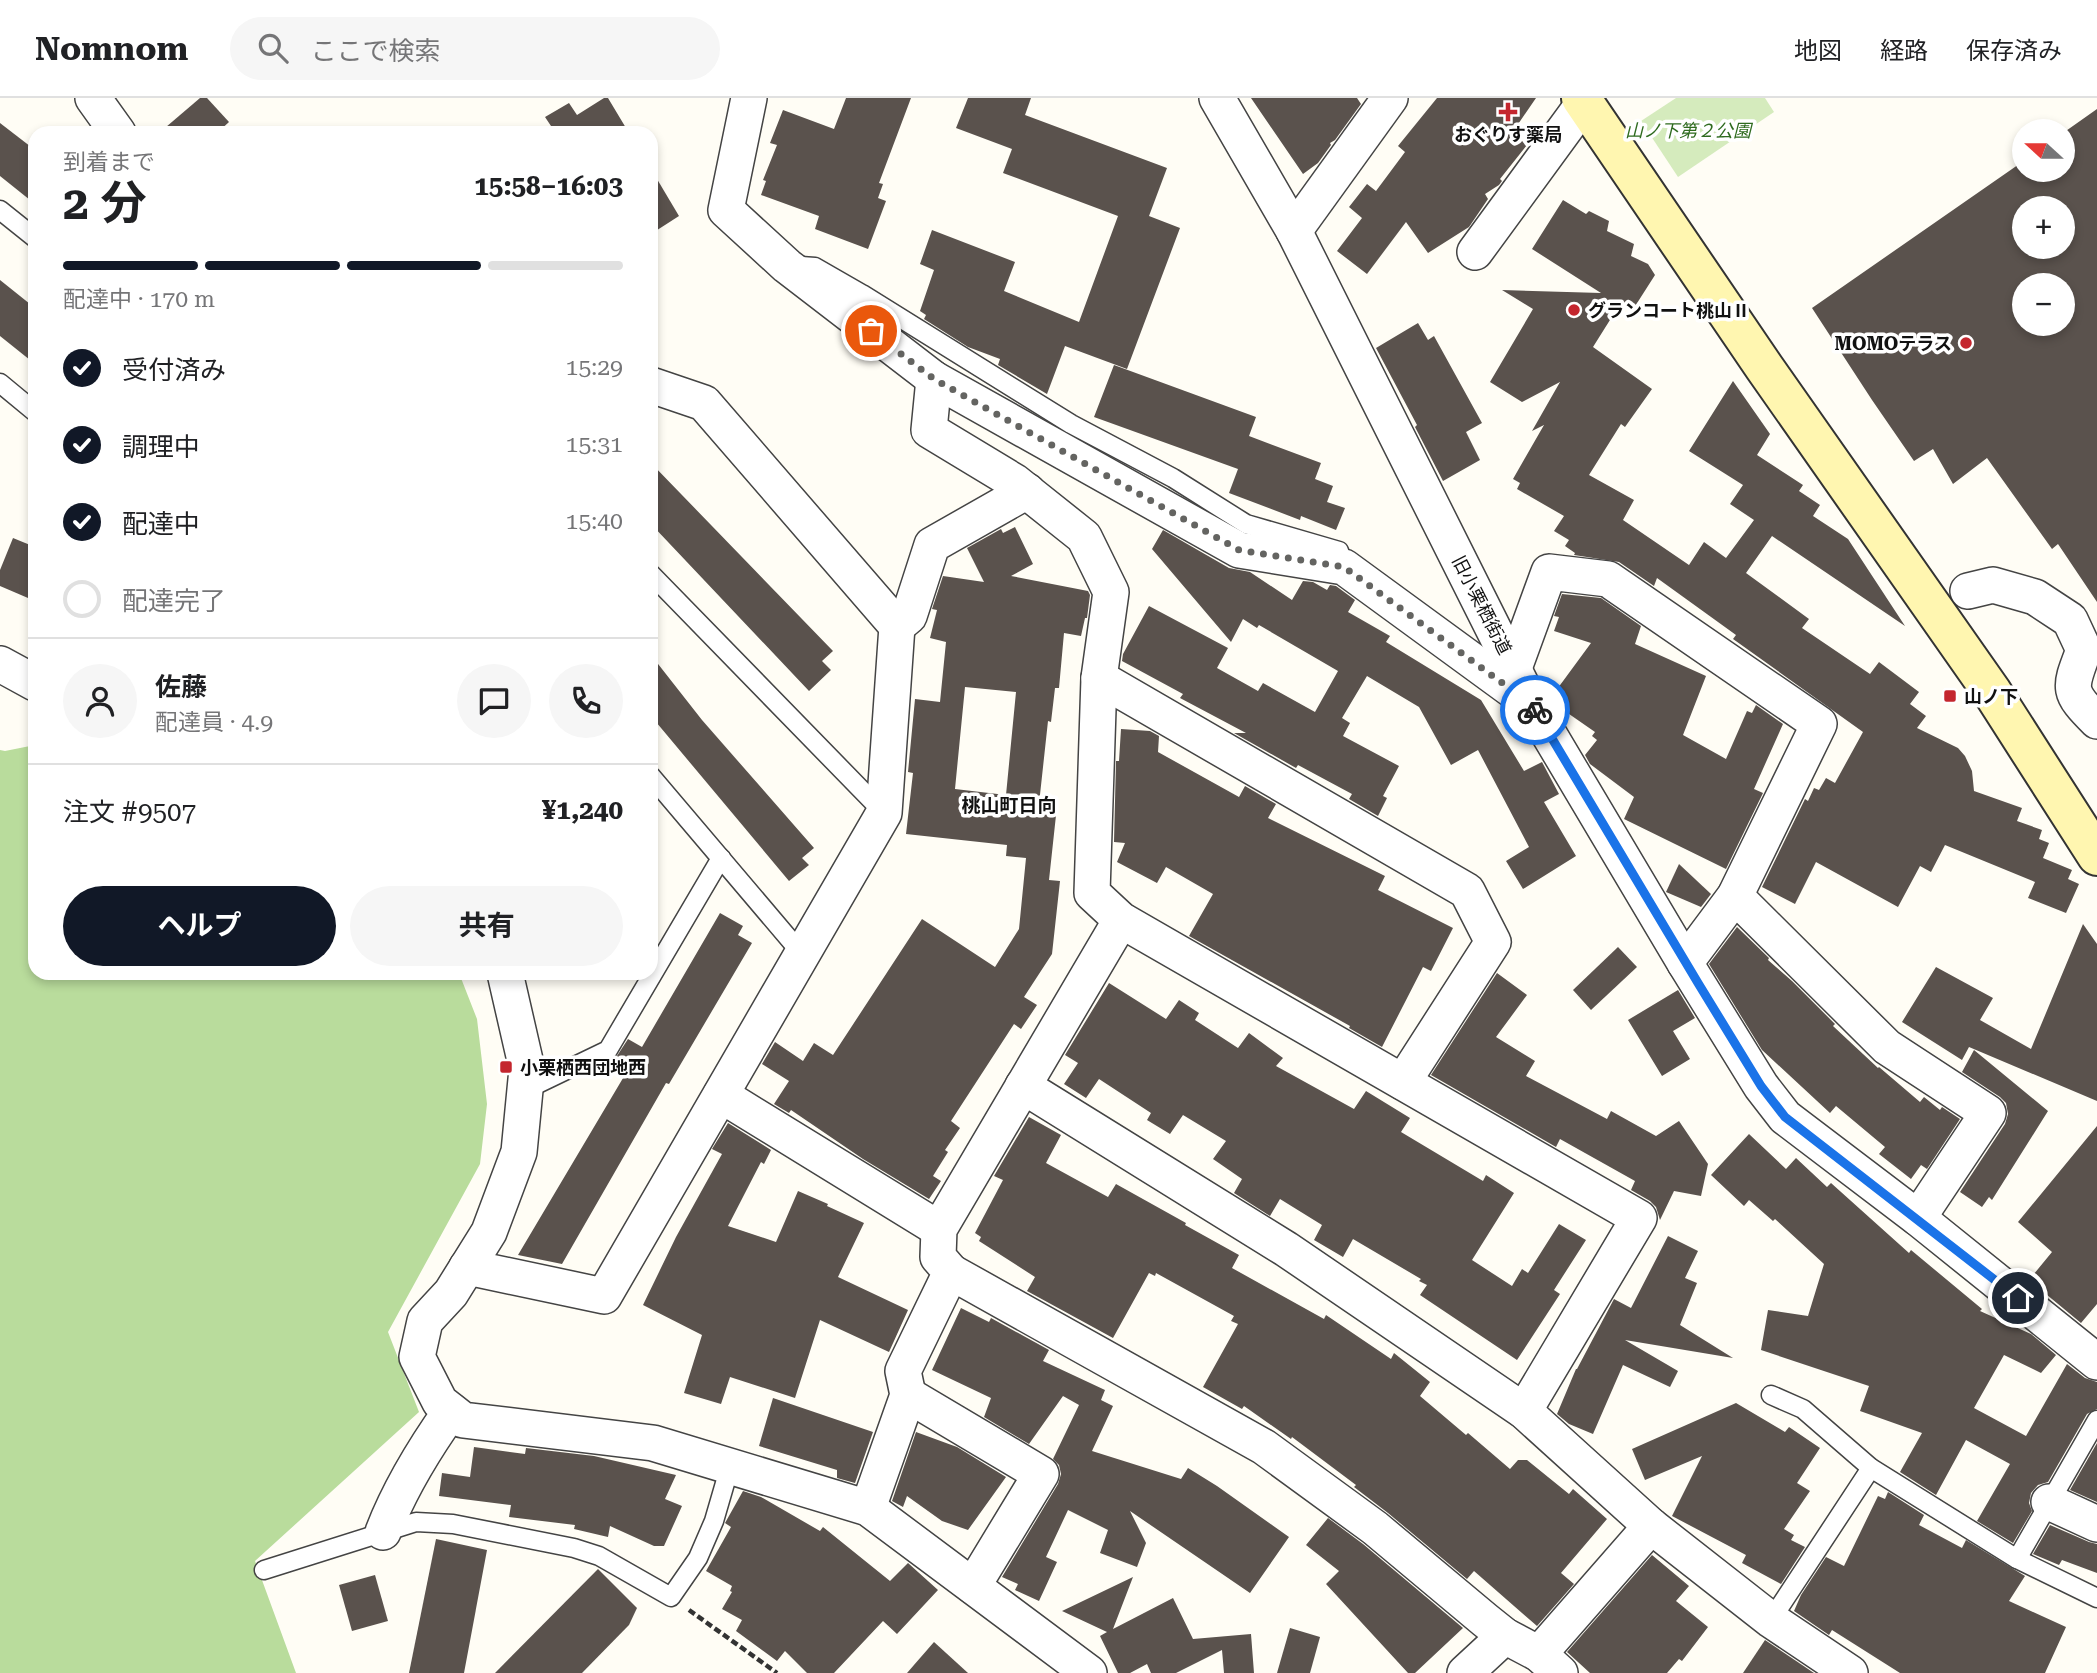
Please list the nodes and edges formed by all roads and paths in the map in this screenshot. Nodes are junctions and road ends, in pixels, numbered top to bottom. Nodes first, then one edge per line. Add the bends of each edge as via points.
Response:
1 (93, 98) edge
2 (748, 98) edge
3 (1217, 98) edge
4 (1582, 100) edge
5 (1384, 101) edge
6 (113, 126) edge
7 (0, 210) edge
8 (1294, 231) junction
9 (28, 232) edge
10 (1475, 252) dead end
11 (787, 266) junction
12 (934, 379) junction
13 (0, 383) edge
14 (658, 387) edge
15 (28, 406) edge
16 (1027, 491) junction
17 (1344, 567) junction
18 (658, 581) edge
19 (1968, 591) dead end
20 (897, 626) junction
21 (0, 664) edge
22 (1514, 668) junction
23 (1099, 678) junction
24 (28, 679) edge
25 (1531, 704) junction
26 (2097, 721) edge
27 (658, 784) edge
28 (884, 813) junction
29 (2097, 856) edge
30 (721, 858) junction
31 (1735, 896) junction
32 (1121, 920) junction
33 (802, 954) junction
34 (1685, 963) junction
35 (658, 966) edge
36 (507, 980) edge
37 (650, 980) edge
38 (1403, 1082) junction
39 (1023, 1086) junction
40 (525, 1090) junction
41 (721, 1095) junction
42 (1918, 1219) junction
43 (939, 1229) junction
44 (467, 1267) junction
45 (951, 1272) junction
46 (2097, 1362) edge
47 (908, 1395) junction
48 (1771, 1395) dead end
49 (451, 1411) junction
50 (1524, 1411) junction
51 (2097, 1420) edge
52 (730, 1466) junction
53 (1871, 1468) junction
54 (2049, 1502) junction
55 (869, 1508) junction
56 (2097, 1524) edge
57 (1651, 1526) junction
58 (383, 1532) junction
59 (2017, 1559) junction
60 (264, 1570) dead end
61 (973, 1586) junction
62 (671, 1597) junction
63 (2097, 1598) edge
64 (1771, 1620) junction
65 (1505, 1636) junction
66 (1549, 1663) edge
67 (777, 1673) edge
68 (1089, 1673) edge
69 (1465, 1673) edge
70 (1850, 1673) edge

1 - 6 street
2 - 11 street via 726,209
3 - 8 street, 旧小栗栖街道
4 - 10 street
4 - 29 street via 1992,692
5 - 8 street
7 - 9 lane
8 - 22 street, 旧小栗栖街道
11 - 12 street
11 - 17 lane via 816,267 1246,524 1339,551
12 - 16 street via 929,430
12 - 17 street via 1239,550
13 - 15 lane
14 - 20 street via 704,403
16 - 20 street via 932,545 909,616
16 - 23 street via 1084,537 1111,592
17 - 25 street
18 - 28 lane
19 - 26 street via 1993,585 2035,597 2070,620 2084,650 2073,678 2075,699
20 - 28 street
21 - 24 street
22 - 25 street, 旧小栗栖街道
22 - 31 street via 1549,572 1608,579 1819,724
23 - 32 street via 1092,893
23 - 38 street via 1467,891 1493,942
25 - 34 street, 旧小栗栖街道
27 - 30 lane
28 - 33 street
30 - 33 lane
30 - 35 lane
31 - 34 street
31 - 42 street via 1887,1047 1988,1113
32 - 38 street
32 - 39 street
33 - 41 street
34 - 42 street, 旧小栗栖街道 via 1785,1117
36 - 40 street via 527,1069
37 - 40 lane via 608,1051
38 - 50 street via 1639,1218
39 - 43 street
39 - 50 street via 1286,1249
40 - 44 street via 519,1152 489,1232
41 - 43 street
41 - 44 street via 604,1296
42 - 46 street, 旧小栗栖街道
43 - 45 street via 938,1257
44 - 49 street via 425,1321 416,1357 440,1402
45 - 47 street via 903,1371
45 - 65 street via 1264,1447 1375,1528
47 - 55 street
47 - 61 street via 1041,1474
48 - 53 lane via 1802,1409
49 - 52 street via 463,1420 653,1443
49 - 58 street via 396,1499
50 - 57 street
51 - 54 lane
52 - 55 street
52 - 62 lane via 698,1558
53 - 59 lane
53 - 64 lane
54 - 56 street
54 - 59 lane
55 - 61 street
57 - 64 street
57 - 66 street
58 - 60 lane
58 - 62 lane via 416,1522 453,1524 574,1548 599,1556
59 - 63 lane
61 - 68 street
62 - 67 path
64 - 70 street
65 - 66 street
65 - 69 street

